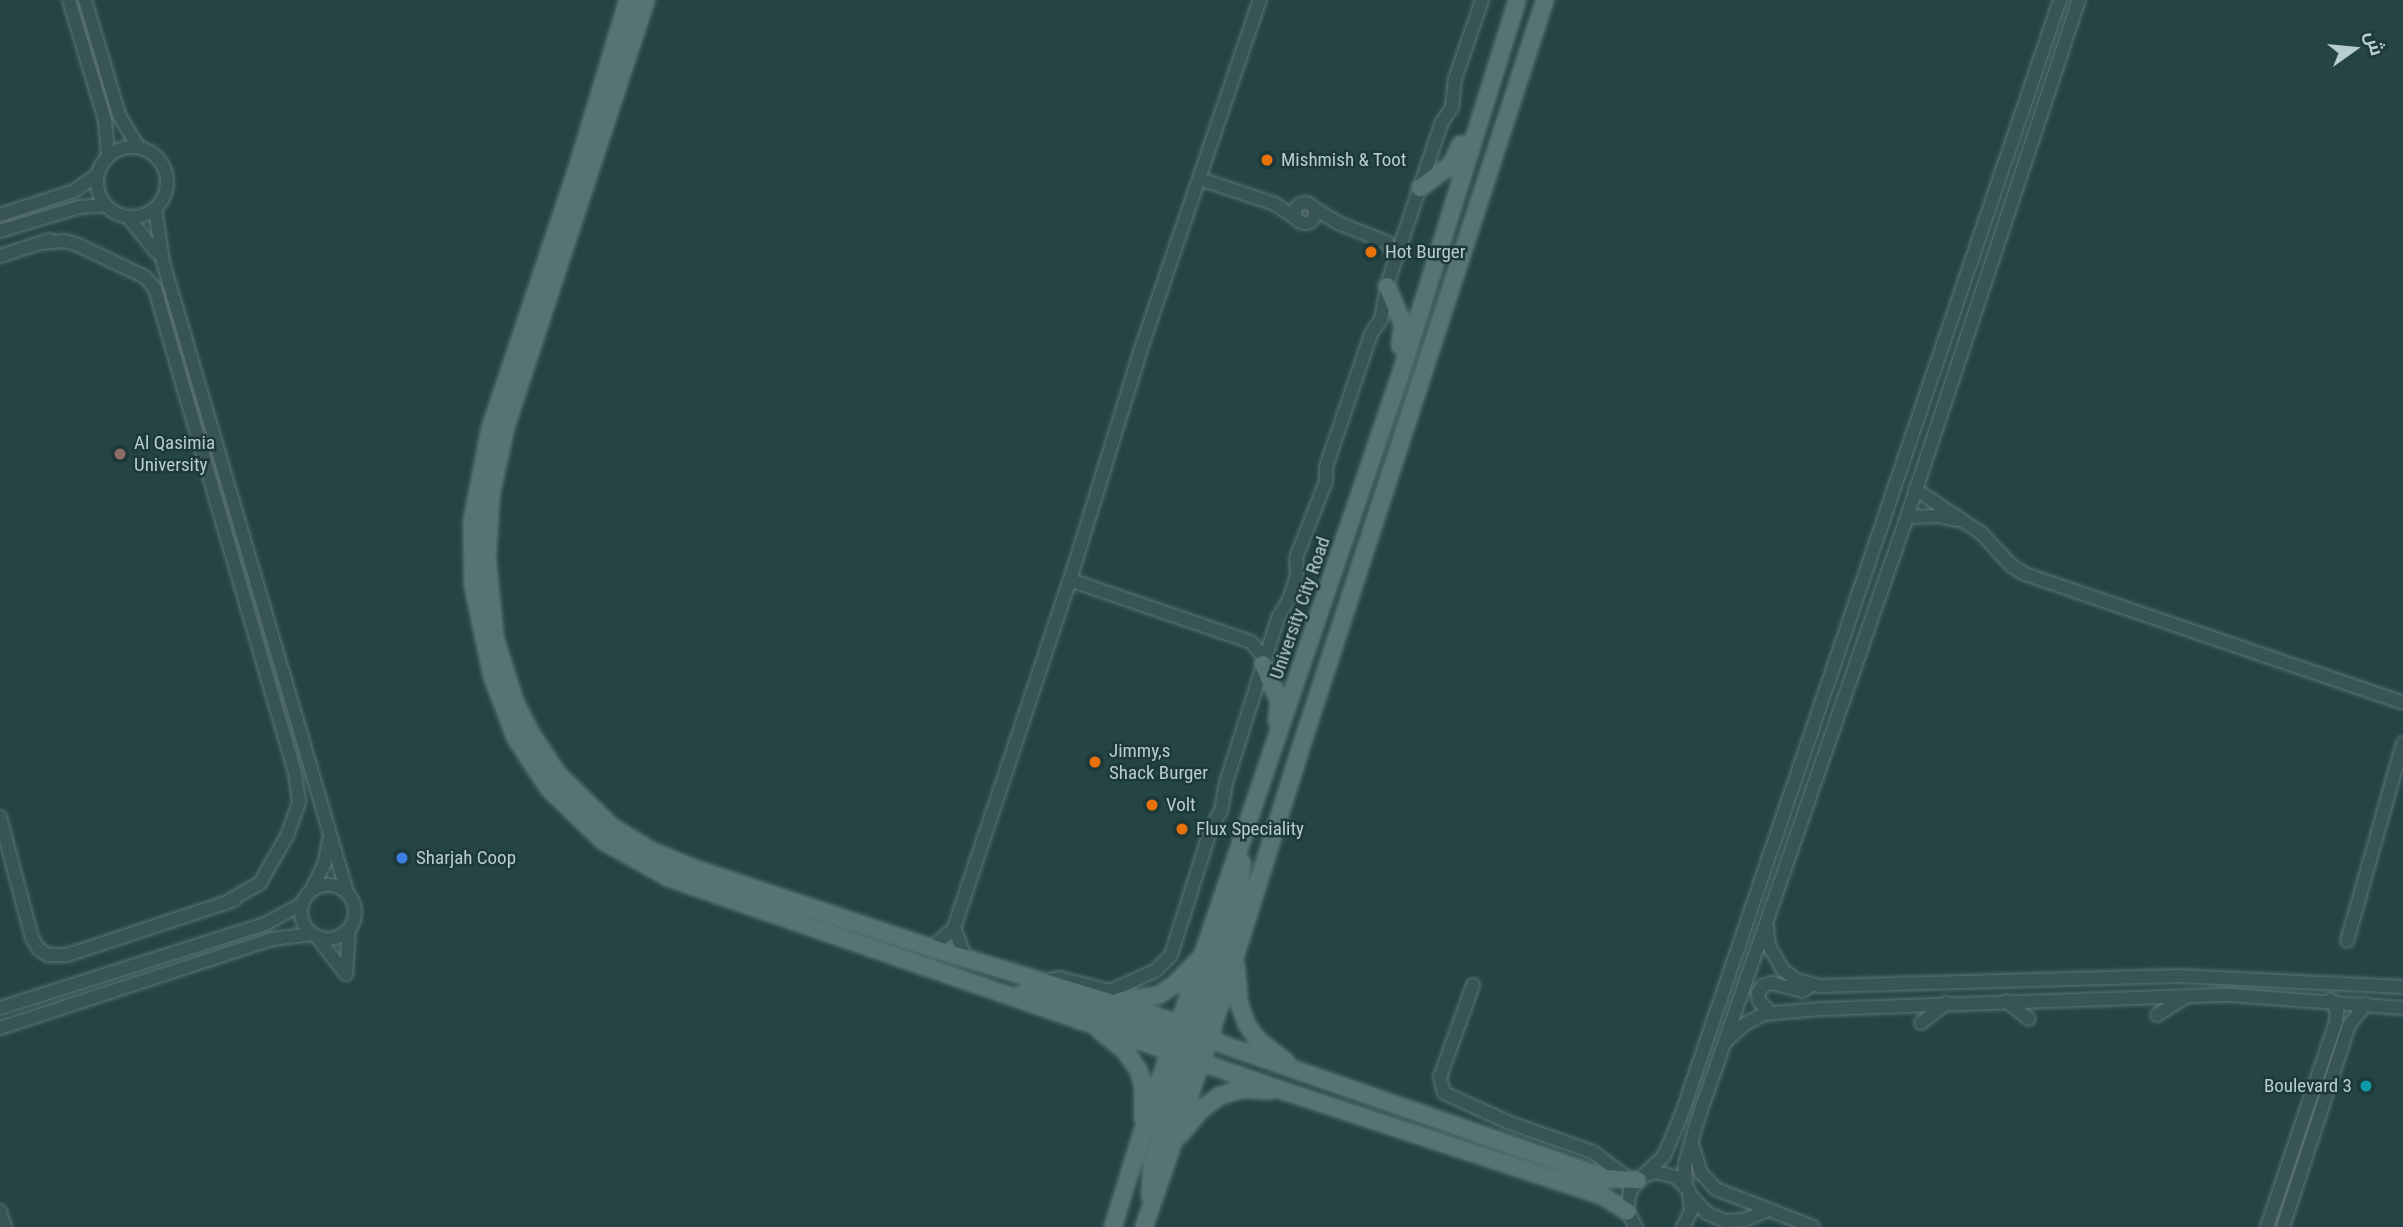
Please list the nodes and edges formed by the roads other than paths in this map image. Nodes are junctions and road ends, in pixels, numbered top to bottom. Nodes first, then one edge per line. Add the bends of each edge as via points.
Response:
1 (69, 0) edge
2 (85, 0) edge
3 (628, 0) edge
4 (646, 0) edge
5 (1260, 0) edge
6 (1482, 0) edge
7 (1517, 0) edge
8 (1545, 0) edge
9 (2060, 0) edge
10 (2079, 0) edge
11 (1478, 124) junction
12 (138, 147) junction
13 (108, 157) junction
14 (99, 174) junction
15 (1200, 179) junction
16 (1420, 188) junction
17 (1275, 204) junction
18 (1300, 204) junction
19 (106, 205) junction
20 (155, 209) junction
21 (0, 215) edge
22 (1314, 215) junction
23 (128, 217) junction
24 (1296, 218) junction
25 (0, 231) edge
26 (1405, 232) junction
27 (1377, 238) junction
28 (0, 256) edge
29 (1397, 256) junction
30 (163, 262) junction
31 (1387, 286) junction
32 (1402, 370) junction
33 (1915, 489) junction
34 (1907, 517) junction
35 (1968, 523) junction
36 (1070, 580) junction
37 (1273, 634) junction
38 (1245, 640) junction
39 (1264, 661) junction
40 (2403, 703) edge
41 (1277, 741) junction
42 (2403, 743) edge
43 (0, 817) edge
44 (1780, 830) junction
45 (330, 832) junction
46 (1797, 837) junction
47 (1241, 847) junction
48 (312, 889) junction
49 (347, 892) junction
50 (302, 904) junction
51 (1766, 924) junction
52 (954, 928) junction
53 (349, 929) junction
54 (314, 935) junction
55 (2347, 941) dead end
56 (932, 948) junction
57 (1202, 956) junction
58 (1236, 956) junction
59 (965, 957) junction
60 (1045, 981) junction
61 (1473, 985) dead end
62 (1812, 985) junction
63 (2403, 987) edge
64 (1016, 996) junction
65 (2188, 996) junction
66 (2331, 1000) junction
67 (2006, 1001) junction
68 (1112, 1002) junction
69 (1947, 1003) junction
70 (2366, 1004) junction
71 (0, 1008) edge
72 (2403, 1008) edge
73 (1770, 1012) junction
74 (2337, 1015) junction
75 (2157, 1016) dead end
76 (2029, 1019) dead end
77 (2351, 1020) junction
78 (1087, 1022) junction
79 (1921, 1023) dead end
80 (0, 1028) edge
81 (1189, 1042) junction
82 (1723, 1044) junction
83 (1299, 1071) junction
84 (1287, 1092) junction
85 (1142, 1133) junction
86 (1692, 1137) junction
87 (1174, 1142) junction
88 (1637, 1179) junction
89 (2269, 1186) dead end
90 (1688, 1191) junction
91 (1152, 1204) junction
92 (2275, 1204) junction
93 (1627, 1211) junction
94 (1766, 1211) junction
95 (0, 1212) edge
96 (5, 1227) edge
97 (1114, 1227) edge
98 (1144, 1227) edge
99 (1636, 1227) edge
100 (1683, 1227) edge
101 (1813, 1227) edge
102 (2267, 1227) edge
103 (2283, 1227) edge

1 - 13 street via 105,120
2 - 12 street via 119,115
3 - 64 main road via 490,429 476,490 473,585 484,646 503,708 520,746 549,789 586,828 624,856 669,878
4 - 56 main road via 497,465 487,568 504,672 528,730 557,773 592,810 631,840 693,868
5 - 15 street
6 - 16 street via 1455,79 1453,102
7 - 11 main road, University City Road
8 - 58 main road, University City Road
9 - 44 street
10 - 33 street
11 - 16 main road via 1465,137 1451,165
11 - 32 main road, University City Road
12 - 13 street
12 - 20 street via 154,155 166,171 166,192
13 - 14 street
14 - 19 street
14 - 21 street via 74,191
15 - 17 street
15 - 36 street via 1142,346
16 - 26 street
17 - 18 street
17 - 24 street
18 - 22 street via 1308,203
18 - 24 street
19 - 23 street
19 - 25 street via 80,207
20 - 23 street
20 - 30 street
22 - 24 street via 1301,223
22 - 27 street
23 - 30 street
26 - 27 street
26 - 29 street
27 - 29 street via 1389,244
28 - 43 street via 66,235 148,286 159,308 295,774 299,803 274,862 256,887 229,901 79,950 50,948 38,937
29 - 31 street
30 - 45 street
31 - 32 main road via 1403,324
31 - 37 street via 1381,320 1371,334 1326,467 1326,481 1296,558 1297,576
32 - 41 main road, University City Road
33 - 34 street
33 - 35 street
34 - 35 street via 1939,516
34 - 46 street
35 - 40 street via 2025,575
36 - 38 street
36 - 52 street
37 - 38 street
37 - 39 street
38 - 39 street via 1258,647
39 - 41 main road via 1279,701
39 - 60 street via 1221,811 1211,828 1171,956 1160,968 1110,991 1059,978
41 - 47 main road, University City Road
42 - 55 street
44 - 46 street
44 - 88 street via 1672,1138 1664,1156
45 - 48 street via 325,862
45 - 49 street
46 - 51 street
47 - 57 main road, University City Road
47 - 81 main road via 1237,898
48 - 49 street via 333,885
48 - 50 street
49 - 53 street via 355,913
50 - 54 street via 302,920
50 - 71 street via 265,924
51 - 62 street via 1769,946 1778,963 1790,975
51 - 82 street
52 - 56 street
52 - 59 street
53 - 54 street via 334,939
53 - 54 street via 346,974
54 - 80 street via 272,939
56 - 59 main road
57 - 68 main road via 1159,995
57 - 81 main road, University City Road
58 - 81 main road, University City Road
58 - 83 main road via 1239,1003 1247,1025 1259,1041
59 - 60 main road
60 - 68 main road
61 - 88 street via 1440,1077 1444,1093 1510,1123 1593,1152
62 - 63 street via 2179,976
62 - 73 street via 1802,991 1771,983 1763,986 1759,1001
64 - 78 main road
64 - 81 main road via 1031,992 1047,995
65 - 66 street
65 - 67 street
65 - 75 street
66 - 70 street
66 - 74 street
67 - 69 street
67 - 76 street
68 - 81 main road
69 - 73 street
69 - 79 street
70 - 72 street
70 - 77 street
73 - 82 street via 1745,1024
74 - 77 street via 2344,1013
74 - 92 street via 2300,1114
77 - 103 street
78 - 81 main road
78 - 85 main road via 1124,1050 1139,1071
81 - 83 main road
81 - 84 main road
81 - 85 main road, University City Road
81 - 87 main road, University City Road
81 - 91 main road via 1150,1174
82 - 86 street
83 - 88 main road via 1606,1178
84 - 87 main road via 1243,1089 1219,1096
84 - 93 main road via 1601,1195
85 - 97 main road, University City Road
86 - 90 street via 1685,1164
86 - 94 street via 1698,1166 1711,1184
87 - 91 main road, University City Road
88 - 90 street via 1663,1172 1676,1177
88 - 93 street
89 - 92 street
90 - 94 street via 1707,1213 1726,1221
90 - 100 street via 1691,1210
91 - 98 main road, University City Road
92 - 102 street
93 - 99 street
94 - 101 street
95 - 96 street

